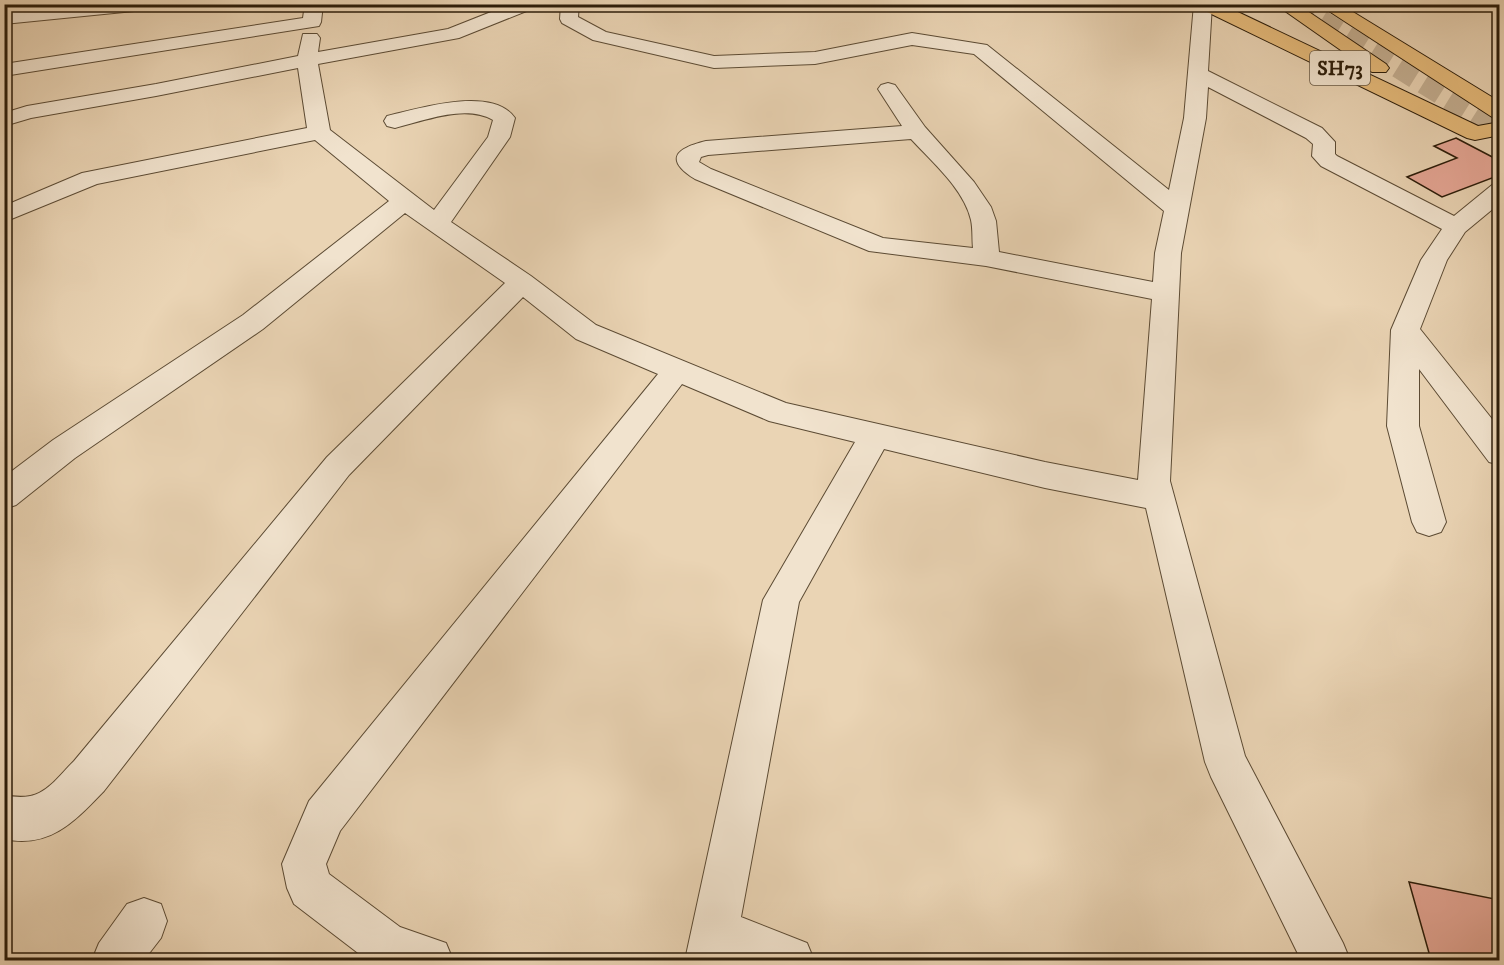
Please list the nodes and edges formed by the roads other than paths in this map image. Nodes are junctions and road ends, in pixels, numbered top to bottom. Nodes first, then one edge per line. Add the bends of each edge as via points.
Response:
1 (154, 4) edge
2 (528, 4) edge
3 (570, 4) edge
4 (1204, 4) edge
5 (1284, 4) edge
6 (1327, 4) edge
7 (313, 13) edge
8 (4, 18) edge
9 (307, 60) junction
10 (8, 70) edge
11 (1198, 74) junction
12 (888, 89) dead end
13 (1500, 112) edge
14 (16, 116) edge
15 (395, 121) dead end
16 (1500, 128) edge
17 (319, 132) junction
18 (917, 132) junction
19 (1475, 133) junction
20 (1500, 150) edge
21 (1500, 190) edge
22 (404, 201) junction
23 (1177, 209) junction
24 (4, 215) edge
25 (437, 224) junction
26 (1456, 226) junction
27 (986, 258) junction
28 (522, 282) junction
29 (1166, 293) junction
30 (1405, 330) junction
31 (677, 370) junction
32 (875, 436) junction
33 (1500, 453) edge
34 (4, 496) edge
35 (1160, 498) junction
36 (1429, 522) dead end
37 (4, 817) edge
38 (144, 921) dead end
39 (712, 946) edge
40 (398, 956) edge
41 (116, 960) edge
42 (790, 960) edge
43 (1326, 960) edge

1 - 8 street
2 - 9 street via 452,34
3 - 23 street via 569,19 600,36 714,62 815,58 912,39 981,49
4 - 11 street
4 - 19 main road, SH73
5 - 19 main road, SH73
6 - 13 main road
7 - 9 street
7 - 10 street
9 - 14 street
9 - 17 street
10 - 14 street
11 - 23 street via 1195,118
11 - 26 street via 1314,133 1324,142 1323,156 1329,162
12 - 18 street
15 - 25 street via 483,107 504,118 499,137
16 - 19 main road
17 - 22 street
17 - 24 street via 90,178
18 - 27 street via 979,207 984,221
18 - 27 street via 706,148 693,152 688,165 878,245
19 - 20 main road, SH73
21 - 26 street
22 - 25 street
22 - 34 street via 253,322 64,449
23 - 29 street via 1168,253
25 - 28 street
26 - 30 street via 1434,260
27 - 29 street
28 - 31 street via 586,332
28 - 37 street via 338,466 89,777 56,809 34,821
29 - 35 street via 1154,482
30 - 33 street
30 - 36 street via 1403,426
31 - 32 street via 780,413
31 - 40 street via 324,816 304,864 310,888
32 - 35 street
32 - 39 street via 781,600
35 - 43 street via 1226,762
38 - 41 street
39 - 42 street

